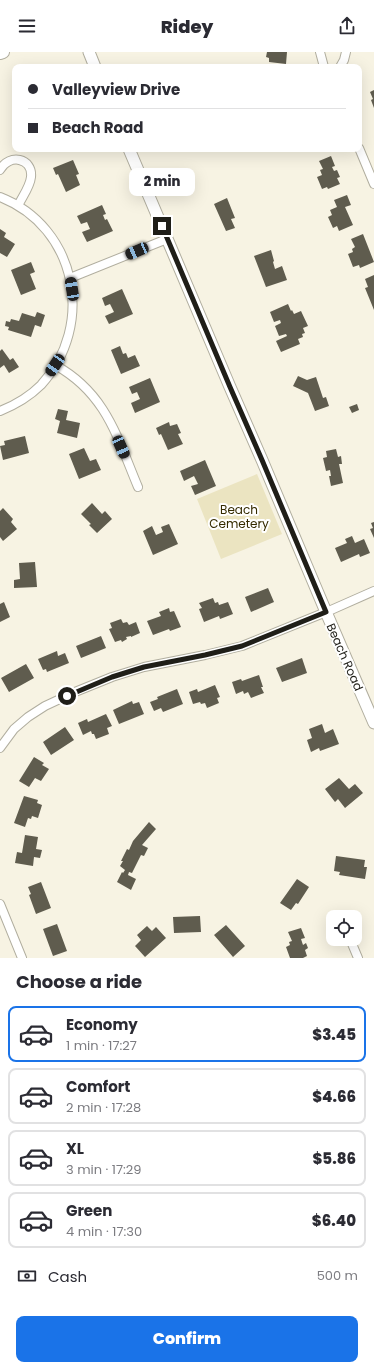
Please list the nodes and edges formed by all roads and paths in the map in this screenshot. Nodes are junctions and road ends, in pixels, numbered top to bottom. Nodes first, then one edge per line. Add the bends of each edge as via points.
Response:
1 (89, 52) edge
2 (320, 52) edge
3 (346, 52) edge
4 (94, 64) edge
5 (323, 64) edge
6 (342, 64) edge
7 (130, 152) edge
8 (361, 152) edge
9 (0, 170) edge
10 (374, 184) edge
11 (0, 197) edge
12 (18, 206) junction
13 (167, 238) junction
14 (70, 278) junction
15 (55, 365) junction
16 (0, 411) edge
17 (138, 487) dead end
18 (374, 591) edge
19 (326, 612) junction
20 (374, 723) edge
21 (0, 748) edge
22 (0, 904) edge
23 (353, 946) edge
24 (22, 958) edge
25 (358, 958) edge

1 - 4 street
2 - 5 street
3 - 6 street
7 - 13 street, Beach Road
8 - 10 street
9 - 12 street via 7,162 16,159 29,167 31,177
11 - 12 street
12 - 14 street via 34,218 58,247
13 - 14 street
13 - 19 street, Beach Road
14 - 15 street via 73,303 71,324 67,342
15 - 16 street via 33,392
15 - 17 street via 80,381 98,401 111,424
18 - 19 street
19 - 20 street, Beach Road
19 - 21 street via 242,646 144,667 75,692 28,717 14,729
22 - 24 street
23 - 25 street

